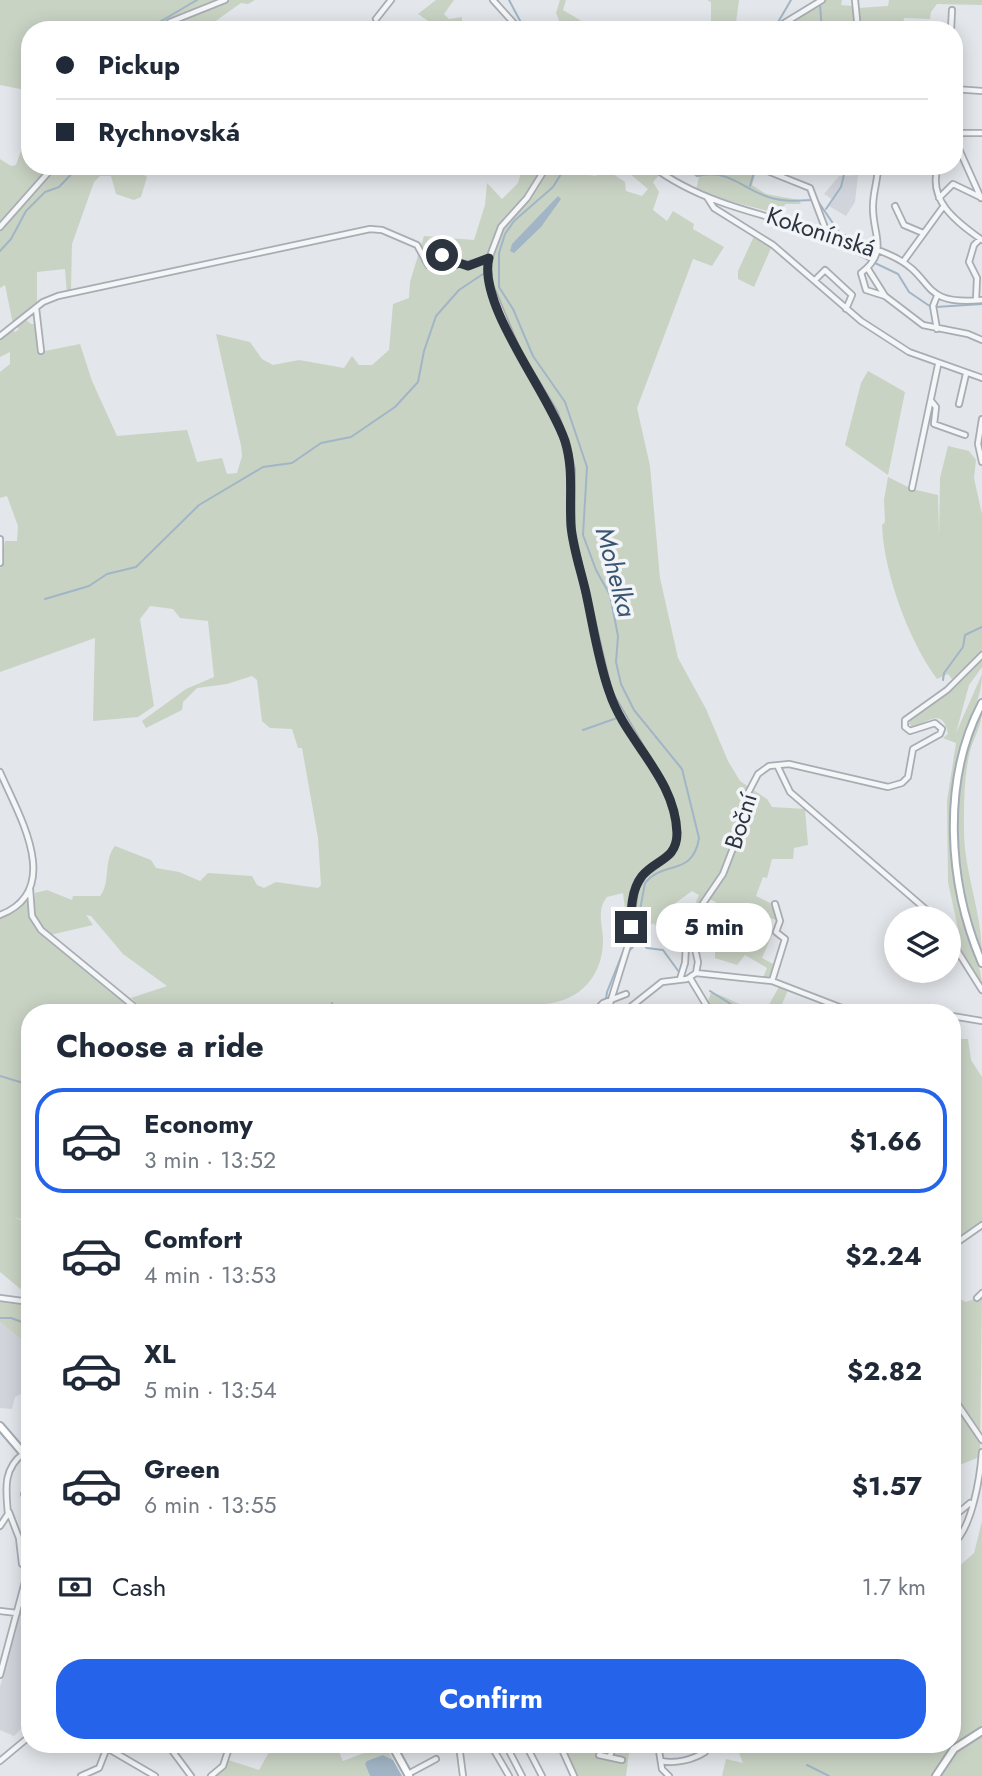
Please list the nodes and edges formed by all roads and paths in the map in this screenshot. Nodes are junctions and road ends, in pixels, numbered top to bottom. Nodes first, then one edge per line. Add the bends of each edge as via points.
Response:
1 (225, 0) edge
2 (391, 0) edge
3 (493, 0) edge
4 (822, 0) edge
5 (855, 0) edge
6 (952, 10) dead end
7 (376, 19) dead end
8 (172, 21) edge
9 (512, 21) edge
10 (788, 21) edge
11 (857, 21) edge
12 (951, 21) edge
13 (963, 90) edge
14 (982, 91) edge
15 (963, 132) edge
16 (982, 133) edge
17 (963, 156) edge
18 (46, 175) edge
19 (541, 175) edge
20 (665, 175) edge
21 (785, 175) edge
22 (877, 175) edge
23 (937, 175) edge
24 (979, 187) edge
25 (968, 191) junction
26 (707, 198) junction
27 (939, 198) junction
28 (982, 198) edge
29 (895, 206) dead end
30 (943, 207) junction
31 (0, 227) edge
32 (827, 233) junction
33 (923, 233) junction
34 (981, 239) edge
35 (878, 251) junction
36 (489, 258) junction
37 (903, 262) junction
38 (868, 268) junction
39 (815, 280) junction
40 (885, 296) junction
41 (937, 296) junction
42 (979, 300) edge
43 (36, 308) junction
44 (846, 309) junction
45 (937, 328) junction
46 (0, 336) edge
47 (982, 340) edge
48 (41, 351) dead end
49 (937, 365) junction
50 (966, 374) junction
51 (982, 378) edge
52 (932, 402) junction
53 (959, 404) dead end
54 (982, 419) edge
55 (965, 435) dead end
56 (982, 462) edge
57 (912, 488) dead end
58 (0, 539) edge
59 (0, 563) edge
60 (982, 655) edge
61 (982, 703) edge
62 (778, 767) junction
63 (0, 772) edge
64 (30, 889) junction
65 (775, 904) dead end
66 (922, 906) edge
67 (0, 915) edge
68 (686, 945) dead end
69 (961, 956) edge
70 (982, 963) edge
71 (696, 973) junction
72 (690, 978) junction
73 (680, 979) junction
74 (772, 981) junction
75 (982, 990) edge
76 (626, 994) dead end
77 (606, 1002) junction
78 (131, 1004) edge
79 (604, 1004) edge
80 (633, 1004) edge
81 (706, 1004) edge
82 (832, 1004) edge
83 (961, 1018) edge
84 (982, 1021) edge
85 (982, 1225) edge
86 (961, 1240) edge
87 (982, 1293) edge
88 (0, 1298) edge
89 (977, 1298) dead end
90 (21, 1301) edge
91 (961, 1409) edge
92 (0, 1426) edge
93 (982, 1440) edge
94 (21, 1450) edge
95 (982, 1452) edge
96 (21, 1455) edge
97 (971, 1503) junction
98 (961, 1511) edge
99 (8, 1512) junction
100 (0, 1526) edge
101 (961, 1533) edge
102 (21, 1555) edge
103 (21, 1597) edge
104 (0, 1611) edge
105 (17, 1613) junction
106 (0, 1675) edge
107 (982, 1731) edge
108 (21, 1744) edge
109 (961, 1744) edge
110 (103, 1753) edge
111 (117, 1753) edge
112 (174, 1753) edge
113 (227, 1753) edge
114 (396, 1753) edge
115 (460, 1753) edge
116 (496, 1753) edge
117 (510, 1753) edge
118 (530, 1753) edge
119 (566, 1753) edge
120 (611, 1753) edge
121 (660, 1753) edge
122 (704, 1753) edge
123 (951, 1753) edge
124 (599, 1755) dead end
125 (610, 1757) junction
126 (436, 1759) dead end
127 (622, 1760) dead end
128 (0, 1761) edge
129 (661, 1761) junction
130 (662, 1774) edge
131 (408, 1775) edge
132 (81, 1776) edge
133 (155, 1776) edge
134 (191, 1776) edge
135 (211, 1776) edge
136 (463, 1776) edge
137 (509, 1776) edge
138 (522, 1776) edge
139 (542, 1776) edge
140 (574, 1776) edge
141 (669, 1776) edge
142 (936, 1776) edge

1 - 8 street
2 - 7 street
3 - 9 street
4 - 10 street
5 - 11 street
6 - 12 street
13 - 14 street
15 - 16 street
17 - 24 street
18 - 31 street
19 - 36 street via 501,227
20 - 26 street, Kokonínská
21 - 32 street via 804,183 816,200
22 - 35 street via 873,206
23 - 27 street
24 - 25 street
24 - 28 street
25 - 27 street via 953,184
25 - 28 street
26 - 32 street, Kokonínská
26 - 39 street via 714,208 773,244
27 - 30 street
29 - 33 street via 904,225
30 - 33 street
30 - 34 street
32 - 35 street, Kokonínská
33 - 37 street
34 - 42 street via 970,262
35 - 37 street, Kokonínská
35 - 38 street
36 - 43 street via 468,266 451,266 442,255 428,265 417,245 373,229 66,294
36 - 77 street via 490,287 518,352 555,414 567,448 572,470 572,534 609,692 674,808 674,850 644,874 635,889 627,951
37 - 41 street, Kokonínská
38 - 40 street
38 - 40 street via 861,276 866,290
39 - 44 street
39 - 44 street via 825,270 852,295
40 - 45 street via 923,325
41 - 42 street
41 - 45 street via 933,308
43 - 46 street
43 - 48 street
44 - 49 street via 909,352
45 - 47 street
49 - 50 street
49 - 52 street
50 - 51 street
50 - 53 street
52 - 55 street via 936,407 934,424
52 - 57 street
54 - 56 street via 978,444
58 - 59 street
60 - 62 street via 947,690 905,720 910,731 935,723 942,729 913,749 908,777 902,783 876,786 789,764
61 - 70 main road via 961,763 955,824 961,893
62 - 66 street, Boční via 790,792
62 - 71 street, Boční via 766,767 751,786 723,874 693,918
63 - 64 street via 33,852
64 - 67 street via 20,904
64 - 78 street via 32,916 41,930
65 - 74 street via 780,921 776,932 785,939
68 - 73 street
69 - 75 street
71 - 72 street
71 - 74 street
72 - 73 street
72 - 81 street
73 - 80 street via 654,986
74 - 82 street
76 - 77 street
77 - 79 street
83 - 84 street
85 - 86 street
87 - 89 street
88 - 90 street
91 - 93 street
92 - 94 main road
95 - 97 street
96 - 99 street via 9,1471 5,1491
97 - 98 street
97 - 101 street
99 - 100 street
99 - 102 street
103 - 105 street
104 - 105 street
105 - 106 street
107 - 109 main road
108 - 128 street
110 - 132 street via 99,1768
111 - 133 street
112 - 134 street
113 - 135 street via 223,1766
114 - 131 main road
115 - 136 street
116 - 137 street
117 - 138 street
118 - 139 street
119 - 140 street
120 - 125 street
121 - 129 street
122 - 129 street via 676,1762
123 - 142 main road
124 - 125 street
125 - 127 street
126 - 131 street
129 - 130 street
130 - 141 street

